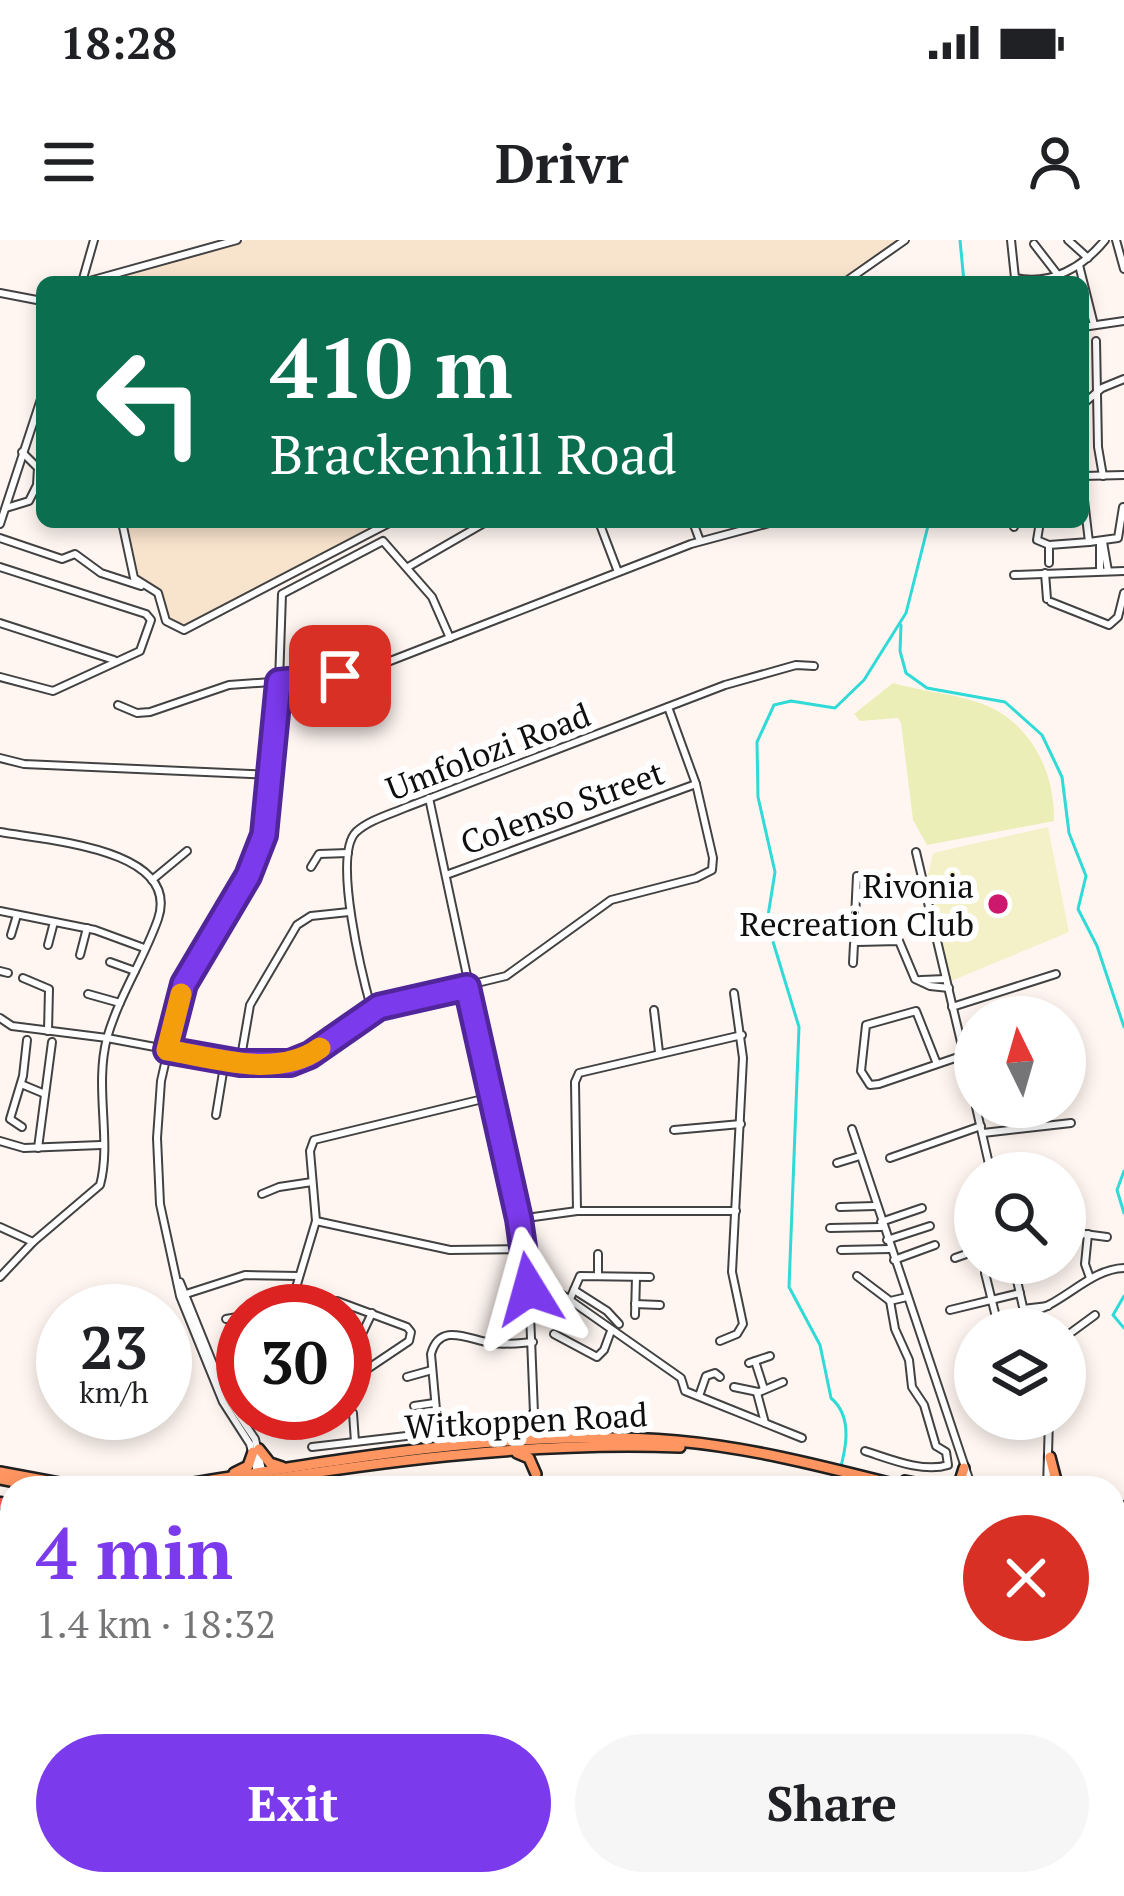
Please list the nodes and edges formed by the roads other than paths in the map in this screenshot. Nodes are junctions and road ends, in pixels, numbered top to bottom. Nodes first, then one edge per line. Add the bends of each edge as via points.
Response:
1 (94, 240) edge
2 (238, 240) edge
3 (904, 240) edge
4 (1011, 240) edge
5 (1068, 240) edge
6 (1106, 240) edge
7 (1116, 240) edge
8 (1034, 244) dead end
9 (1089, 259) junction
10 (1079, 265) junction
11 (1124, 269) edge
12 (1058, 275) junction
13 (85, 276) edge
14 (106, 276) edge
15 (853, 276) edge
16 (1015, 276) edge
17 (1055, 276) edge
18 (1082, 276) edge
19 (0, 293) edge
20 (36, 300) edge
21 (1089, 305) edge
22 (1124, 321) edge
23 (1094, 325) junction
24 (1089, 326) edge
25 (1096, 340) dead end
26 (1124, 379) edge
27 (1097, 392) junction
28 (1089, 399) edge
29 (36, 413) edge
30 (22, 452) junction
31 (36, 462) edge
32 (1124, 475) edge
33 (1089, 476) edge
34 (1103, 476) junction
35 (36, 485) edge
36 (1123, 507) edge
37 (6, 508) junction
38 (0, 524) edge
39 (123, 528) edge
40 (380, 528) edge
41 (476, 528) edge
42 (601, 528) edge
43 (695, 528) edge
44 (750, 528) edge
45 (1039, 528) edge
46 (1087, 528) edge
47 (0, 538) edge
48 (700, 541) junction
49 (1089, 542) junction
50 (1101, 542) junction
51 (1049, 545) junction
52 (1049, 563) dead end
53 (0, 567) edge
54 (408, 567) junction
55 (1104, 571) junction
56 (1124, 571) edge
57 (618, 572) junction
58 (1046, 573) junction
59 (1014, 574) dead end
60 (144, 587) junction
61 (1124, 593) edge
62 (0, 623) edge
63 (449, 638) junction
64 (118, 661) junction
65 (814, 666) dead end
66 (0, 677) edge
67 (279, 682) junction
68 (118, 704) dead end
69 (668, 707) junction
70 (0, 758) edge
71 (273, 775) junction
72 (696, 784) junction
73 (429, 798) junction
74 (0, 832) edge
75 (187, 851) dead end
76 (916, 852) dead end
77 (348, 853) junction
78 (311, 868) dead end
79 (445, 875) junction
80 (857, 876) dead end
81 (152, 880) junction
82 (897, 890) dead end
83 (857, 892) junction
84 (0, 911) edge
85 (351, 912) junction
86 (17, 915) junction
87 (54, 922) junction
88 (87, 928) junction
89 (11, 935) dead end
90 (855, 942) junction
91 (48, 945) dead end
92 (144, 948) junction
93 (80, 955) dead end
94 (110, 962) dead end
95 (853, 963) dead end
96 (135, 971) junction
97 (1057, 974) dead end
98 (23, 978) dead end
99 (948, 983) junction
100 (467, 987) junction
101 (734, 993) dead end
102 (88, 994) dead end
103 (120, 1003) junction
104 (952, 1007) junction
105 (654, 1010) dead end
106 (372, 1011) junction
107 (954, 1015) edge
108 (3, 1021) edge
109 (49, 1031) junction
110 (742, 1035) junction
111 (107, 1038) junction
112 (27, 1040) dead end
113 (52, 1042) dead end
114 (167, 1050) junction
115 (659, 1052) junction
116 (954, 1058) edge
117 (225, 1060) junction
118 (240, 1063) junction
119 (937, 1064) junction
120 (21, 1084) junction
121 (46, 1094) junction
122 (491, 1097) junction
123 (216, 1115) dead end
124 (741, 1124) junction
125 (22, 1127) dead end
126 (997, 1128) edge
127 (852, 1129) dead end
128 (982, 1129) junction
129 (674, 1130) dead end
130 (0, 1141) edge
131 (101, 1145) junction
132 (38, 1148) junction
133 (987, 1152) edge
134 (860, 1156) junction
135 (890, 1158) dead end
136 (837, 1163) dead end
137 (312, 1182) junction
138 (262, 1194) dead end
139 (875, 1206) junction
140 (840, 1207) dead end
141 (922, 1208) dead end
142 (578, 1211) junction
143 (736, 1211) junction
144 (519, 1219) junction
145 (316, 1221) junction
146 (882, 1224) junction
147 (931, 1226) dead end
148 (0, 1227) edge
149 (830, 1228) dead end
150 (1088, 1234) joint
151 (1107, 1237) dead end
152 (33, 1242) junction
153 (889, 1245) junction
154 (935, 1246) dead end
155 (524, 1249) junction
156 (841, 1250) dead end
157 (598, 1254) dead end
158 (894, 1260) junction
159 (1124, 1268) edge
160 (0, 1276) edge
161 (299, 1276) junction
162 (598, 1276) junction
163 (857, 1276) dead end
164 (636, 1277) junction
165 (650, 1277) dead end
166 (1090, 1279) junction
167 (180, 1284) edge
168 (297, 1284) edge
169 (988, 1284) edge
170 (1018, 1284) edge
171 (529, 1289) junction
172 (574, 1290) junction
173 (192, 1292) edge
174 (1020, 1294) junction
175 (907, 1297) junction
176 (570, 1299) junction
177 (890, 1300) junction
178 (992, 1300) junction
179 (635, 1304) junction
180 (660, 1306) dead end
181 (994, 1308) edge
182 (1023, 1308) edge
183 (1038, 1308) edge
184 (950, 1310) dead end
185 (372, 1313) edge
186 (635, 1315) dead end
187 (1095, 1315) dead end
188 (192, 1316) edge
189 (1086, 1322) edge
190 (619, 1324) dead end
191 (611, 1331) junction
192 (554, 1334) dead end
193 (720, 1341) dead end
194 (533, 1342) junction
195 (770, 1356) dead end
196 (372, 1366) edge
197 (432, 1370) junction
198 (720, 1377) dead end
199 (407, 1378) dead end
200 (783, 1382) dead end
201 (734, 1387) dead end
202 (761, 1390) junction
203 (698, 1396) junction
204 (435, 1402) junction
205 (414, 1406) dead end
206 (534, 1419) junction
207 (765, 1423) junction
208 (802, 1438) dead end
209 (1050, 1440) edge
210 (355, 1442) joint
211 (568, 1444) junction
212 (536, 1446) junction
213 (312, 1447) dead end
214 (503, 1447) junction
215 (256, 1450) junction
216 (865, 1451) dead end
217 (1050, 1457) junction
218 (292, 1467) junction
219 (964, 1468) junction
220 (845, 1471) junction
221 (1048, 1474) edge
222 (222, 1476) edge
223 (261, 1476) edge
224 (271, 1476) edge
225 (291, 1476) edge
226 (864, 1476) edge
227 (875, 1476) edge
228 (961, 1476) edge
229 (967, 1476) edge
230 (1055, 1476) edge

1 - 13 street
2 - 14 street
3 - 15 street
4 - 16 street
5 - 9 street
6 - 9 street
7 - 11 street
8 - 12 street
9 - 10 street
10 - 12 street
10 - 18 street
12 - 17 street
19 - 20 street
21 - 23 street
22 - 23 street
23 - 24 street
25 - 27 street
26 - 27 street
27 - 28 street
27 - 34 street
29 - 30 street
30 - 31 street
30 - 37 street
32 - 34 street
33 - 34 street
35 - 37 street via 32,498
36 - 50 street via 1118,538
37 - 38 street
39 - 60 street via 134,578
40 - 60 street via 184,630 170,625 159,594
41 - 54 street
42 - 57 street
43 - 48 street
44 - 48 street
45 - 51 street via 1037,540
46 - 49 street
47 - 60 street via 58,559 74,554 100,573
48 - 57 street
49 - 50 street
49 - 51 street
50 - 55 street
51 - 52 street
53 - 64 street via 148,615 143,648
54 - 63 street via 435,601
54 - 67 street via 379,541 285,591
55 - 56 street
55 - 58 street
57 - 63 street
58 - 59 street
58 - 61 street via 1049,600 1112,624
62 - 64 street
63 - 67 street via 354,674
64 - 66 street via 48,692
65 - 69 street, Umfolozi Road via 774,671
67 - 68 street via 229,685 150,712
67 - 71 street
69 - 72 street
69 - 73 street, Umfolozi Road
70 - 71 street
71 - 114 street via 260,848 184,984
72 - 79 street, Colenso Street
72 - 100 street via 713,867 707,874 604,904 514,971
73 - 77 street, Umfolozi Road via 360,829
73 - 79 street
74 - 81 street via 127,858
75 - 81 street
76 - 99 street
77 - 78 street, Umfolozi Road via 319,854
77 - 85 street
79 - 100 street
80 - 83 street
81 - 92 street via 160,909
82 - 83 street
83 - 90 street
84 - 86 street
85 - 106 street
85 - 118 street via 311,916 297,926 250,1005
86 - 87 street
86 - 89 street
87 - 88 street
87 - 91 street
88 - 92 street
88 - 93 street
90 - 95 street
90 - 99 street via 899,941 918,981
92 - 96 street
94 - 96 street
96 - 103 street
97 - 104 street
98 - 109 street via 50,989
99 - 104 street
100 - 106 street
100 - 122 street
101 - 110 street
102 - 103 street
103 - 111 street
104 - 107 street
105 - 115 street
106 - 118 street via 304,1058
108 - 109 street
109 - 111 street
110 - 115 street
110 - 124 street
111 - 114 street
111 - 131 street
112 - 120 street
113 - 121 street
114 - 117 street
114 - 167 street via 157,1161
115 - 142 street via 576,1076
116 - 119 street
117 - 118 street
117 - 123 street
119 - 119 street via 870,1085 861,1071 866,1024 916,1011
120 - 121 street
120 - 125 street via 10,1119
121 - 132 street
122 - 137 street via 314,1140
122 - 144 street
124 - 129 street
124 - 143 street
126 - 128 street
127 - 134 street
128 - 133 street
128 - 135 street
130 - 132 street
131 - 132 street
131 - 152 street via 100,1185
134 - 136 street
134 - 139 street
137 - 138 street
137 - 145 street
139 - 140 street
139 - 146 street
141 - 146 street
142 - 143 street
142 - 144 street
143 - 193 street via 732,1272 742,1324
144 - 155 street
145 - 155 street via 450,1250
145 - 161 street
146 - 149 street
146 - 153 street
147 - 153 street
148 - 152 street
150 - 151 street
150 - 166 street
152 - 160 street
153 - 156 street
153 - 158 street
154 - 158 street
155 - 171 street
157 - 162 street
158 - 175 street
159 - 166 street
161 - 168 street
161 - 173 street via 244,1275
162 - 164 street
162 - 172 street via 577,1278
163 - 177 street
164 - 165 street
164 - 179 street
166 - 183 street
169 - 178 street
170 - 174 street
171 - 176 street
171 - 194 street
172 - 176 street
172 - 190 street
174 - 178 street
174 - 182 street
175 - 177 street
175 - 219 street
176 - 191 street
177 - 216 street via 912,1387 948,1465
178 - 181 street
178 - 184 street
179 - 180 street
179 - 186 street
185 - 196 street via 407,1327 411,1339
187 - 189 street
188 - 215 street
191 - 192 street via 597,1357
191 - 203 street
194 - 197 street via 448,1335 434,1344
194 - 206 street
195 - 202 street via 752,1362
197 - 199 street
197 - 204 street
198 - 203 street via 706,1376
200 - 202 street
201 - 202 street
202 - 207 street
203 - 207 street
204 - 205 street
204 - 210 street via 432,1433
206 - 211 main road via 544,1435
206 - 212 street
206 - 214 main road via 526,1437
207 - 208 street
209 - 217 street
210 - 213 street
211 - 212 main road, Witkoppen Road
211 - 214 main road via 545,1455 536,1471 526,1456
211 - 220 main road, Witkoppen Road via 668,1440
212 - 214 main road, Witkoppen Road
214 - 218 main road, Witkoppen Road
214 - 225 main road, Witkoppen Road
215 - 218 main road via 271,1464
215 - 222 main road via 244,1469
215 - 223 street
217 - 221 street
217 - 230 main road
218 - 224 main road, Witkoppen Road
219 - 228 main road
219 - 229 street
220 - 226 main road, Witkoppen Road
220 - 227 main road, Witkoppen Road

